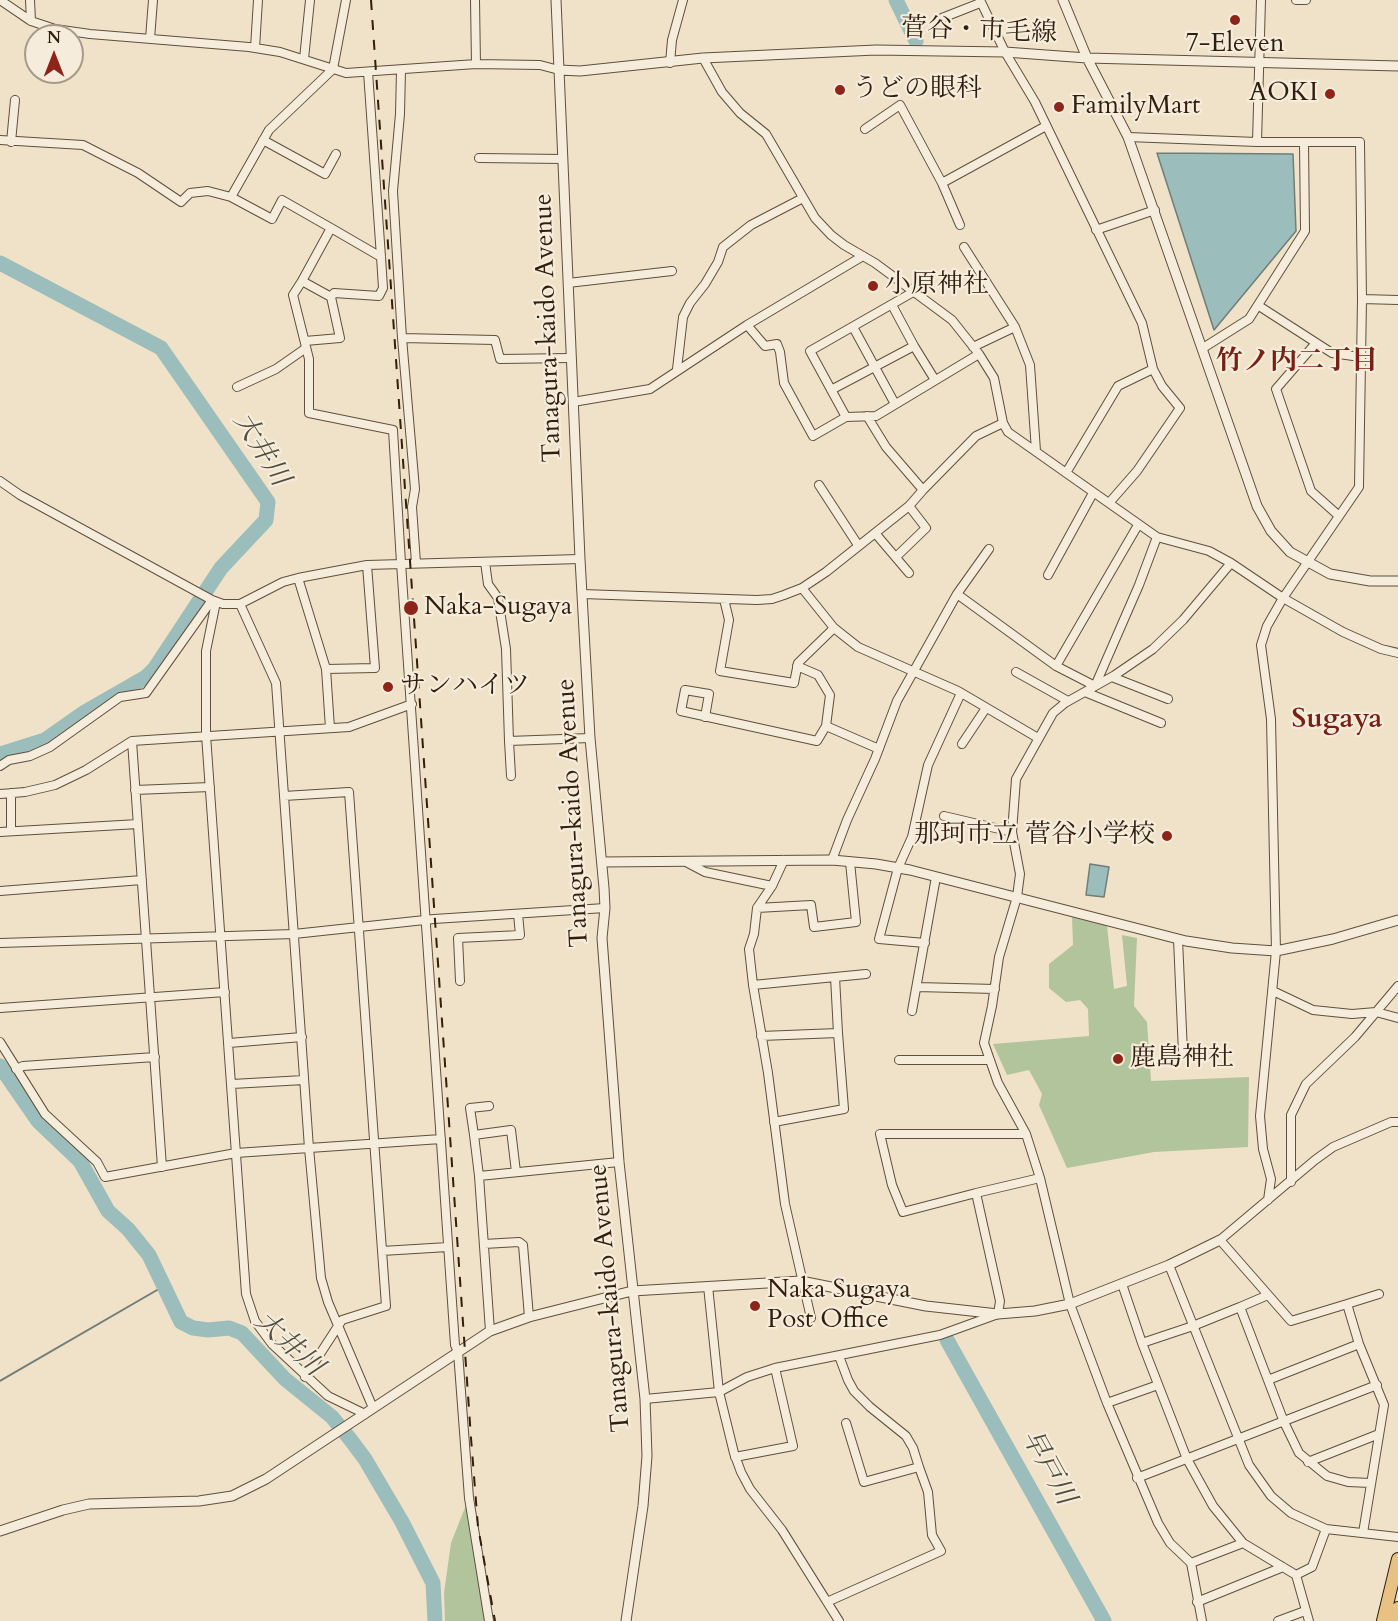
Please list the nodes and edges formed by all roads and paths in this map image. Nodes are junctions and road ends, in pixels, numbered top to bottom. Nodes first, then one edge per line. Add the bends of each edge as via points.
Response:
1 (0, 0) edge
2 (30, 0) edge
3 (153, 0) edge
4 (258, 0) edge
5 (310, 0) edge
6 (346, 0) edge
7 (475, 0) edge
8 (556, 0) edge
9 (683, 0) edge
10 (1063, 0) edge
11 (1262, 0) edge
12 (1296, 0) edge
13 (1306, 0) edge
14 (980, 1) edge
15 (942, 18) dead end
16 (31, 21) junction
17 (150, 39) junction
18 (255, 48) junction
19 (1005, 52) junction
20 (703, 58) junction
21 (1088, 58) junction
22 (304, 59) junction
23 (670, 63) junction
24 (1259, 63) junction
25 (476, 64) junction
26 (1398, 66) edge
27 (333, 69) junction
28 (401, 70) junction
29 (559, 70) junction
30 (368, 72) junction
31 (15, 100) dead end
32 (1046, 126) junction
33 (865, 129) dead end
34 (1128, 137) junction
35 (0, 140) edge
36 (263, 140) junction
37 (11, 142) junction
38 (1257, 142) junction
39 (1304, 142) junction
40 (336, 154) dead end
41 (479, 158) dead end
42 (563, 159) junction
43 (942, 183) junction
44 (231, 197) junction
45 (803, 198) junction
46 (1155, 210) junction
47 (960, 225) dead end
48 (331, 228) junction
49 (1096, 230) junction
50 (964, 247) dead end
51 (863, 256) junction
52 (381, 257) junction
53 (672, 271) dead end
54 (302, 281) junction
55 (568, 283) junction
56 (915, 291) junction
57 (331, 297) junction
58 (1362, 299) junction
59 (1398, 300) edge
60 (892, 305) junction
61 (1259, 306) junction
62 (747, 325) junction
63 (853, 327) junction
64 (1015, 327) junction
65 (402, 338) junction
66 (306, 344) junction
67 (1316, 344) junction
68 (914, 346) junction
69 (973, 347) junction
70 (1203, 348) junction
71 (979, 354) junction
72 (1360, 357) junction
73 (571, 358) junction
74 (875, 366) junction
75 (677, 369) junction
76 (1153, 369) junction
77 (935, 380) junction
78 (237, 387) dead end
79 (831, 390) junction
80 (573, 402) junction
81 (896, 404) junction
82 (867, 416) junction
83 (846, 417) junction
84 (1003, 423) junction
85 (1036, 451) junction
86 (1066, 472) junction
87 (0, 481) edge
88 (819, 485) dead end
89 (922, 490) junction
90 (1093, 493) junction
91 (1109, 503) junction
92 (909, 506) junction
93 (1339, 516) junction
94 (1138, 525) junction
95 (875, 533) junction
96 (1157, 537) junction
97 (858, 545) junction
98 (989, 549) dead end
99 (897, 556) junction
100 (580, 559) junction
101 (485, 562) junction
102 (1308, 562) junction
103 (416, 563) junction
104 (1231, 563) junction
105 (401, 564) junction
106 (368, 565) junction
107 (909, 573) dead end
108 (1048, 575) dead end
109 (298, 578) junction
110 (1398, 581) edge
111 (802, 588) junction
112 (582, 594) junction
113 (957, 594) junction
114 (1283, 598) junction
115 (724, 599) junction
116 (213, 600) junction
117 (240, 604) junction
118 (834, 628) junction
119 (1398, 653) edge
120 (797, 666) junction
121 (1056, 666) junction
122 (326, 669) junction
123 (914, 672) junction
124 (1016, 672) dead end
125 (1112, 677) junction
126 (1095, 686) junction
127 (1085, 692) junction
128 (962, 693) junction
129 (1168, 699) dead end
130 (1068, 701) junction
131 (412, 704) junction
132 (986, 708) junction
133 (705, 717) dead end
134 (1161, 723) dead end
135 (826, 726) junction
136 (330, 728) junction
137 (279, 730) junction
138 (206, 735) junction
139 (590, 738) junction
140 (1038, 738) junction
141 (132, 741) junction
142 (509, 741) junction
143 (962, 744) dead end
144 (879, 748) junction
145 (0, 766) edge
146 (511, 776) dead end
147 (210, 787) junction
148 (135, 790) junction
149 (11, 793) junction
150 (0, 794) edge
151 (284, 796) junction
152 (944, 816) dead end
153 (138, 824) junction
154 (11, 831) junction
155 (0, 832) edge
156 (1012, 832) junction
157 (783, 860) junction
158 (832, 860) junction
159 (602, 862) junction
160 (686, 862) junction
161 (850, 862) junction
162 (898, 868) junction
163 (936, 877) junction
164 (142, 880) junction
165 (772, 886) junction
166 (0, 891) edge
167 (1017, 897) junction
168 (605, 908) junction
169 (757, 908) junction
170 (518, 914) junction
171 (426, 920) junction
172 (1398, 920) edge
173 (359, 928) junction
174 (294, 934) junction
175 (221, 937) junction
176 (1178, 939) junction
177 (146, 940) junction
178 (0, 943) edge
179 (925, 943) junction
180 (1276, 951) junction
181 (866, 974) dead end
182 (835, 977) junction
183 (460, 981) dead end
184 (753, 985) junction
185 (1398, 986) edge
186 (917, 987) junction
187 (995, 989) junction
188 (1273, 991) junction
189 (225, 992) junction
190 (150, 998) junction
191 (0, 1008) edge
192 (912, 1011) dead end
193 (1376, 1012) junction
194 (1398, 1018) edge
195 (838, 1033) junction
196 (761, 1036) junction
197 (302, 1037) junction
198 (0, 1042) edge
199 (229, 1043) junction
200 (1183, 1053) dead end
201 (155, 1057) junction
202 (899, 1060) dead end
203 (990, 1060) junction
204 (16, 1069) junction
205 (304, 1080) junction
206 (232, 1084) junction
207 (489, 1106) dead end
208 (774, 1122) junction
209 (1398, 1122) edge
210 (1026, 1134) junction
211 (474, 1135) junction
212 (441, 1139) junction
213 (375, 1143) junction
214 (309, 1148) junction
215 (236, 1153) junction
216 (619, 1162) junction
217 (162, 1167) junction
218 (516, 1172) junction
219 (479, 1176) junction
220 (1040, 1179) junction
221 (1291, 1182) junction
222 (976, 1193) junction
223 (1268, 1200) junction
224 (1220, 1240) junction
225 (484, 1244) junction
226 (448, 1247) junction
227 (382, 1251) junction
228 (1169, 1265) junction
229 (801, 1281) junction
230 (1122, 1284) junction
231 (708, 1286) junction
232 (632, 1291) junction
233 (1268, 1294) junction
234 (1378, 1294) dead end
235 (1070, 1304) junction
236 (1347, 1304) junction
237 (1240, 1306) junction
238 (998, 1314) junction
239 (529, 1317) junction
240 (811, 1318) dead end
241 (337, 1326) junction
242 (1193, 1326) junction
243 (490, 1331) junction
244 (1142, 1343) junction
245 (1359, 1344) junction
246 (458, 1352) junction
247 (839, 1356) junction
248 (775, 1368) junction
249 (305, 1377) junction
250 (1268, 1380) junction
251 (1158, 1385) junction
252 (1377, 1385) junction
253 (718, 1392) junction
254 (645, 1399) junction
255 (1107, 1403) junction
256 (369, 1411) junction
257 (1284, 1422) junction
258 (846, 1423) dead end
259 (1379, 1434) junction
260 (1238, 1440) junction
261 (735, 1457) junction
262 (1187, 1459) junction
263 (1308, 1462) junction
264 (919, 1467) junction
265 (1137, 1478) junction
266 (1370, 1484) junction
267 (1326, 1529) junction
268 (0, 1531) edge
269 (1363, 1533) junction
270 (1398, 1537) edge
271 (1243, 1543) junction
272 (1398, 1559) edge
273 (1191, 1563) junction
274 (1283, 1567) junction
275 (1296, 1575) junction
276 (827, 1602) junction
277 (1197, 1602) junction
278 (1398, 1608) edge
279 (1305, 1611) junction
280 (489, 1621) edge
281 (626, 1621) edge
282 (839, 1621) edge
283 (1202, 1621) edge
284 (1278, 1621) edge
285 (1309, 1621) edge
286 (1383, 1621) edge
287 (1395, 1621) edge

1 - 16 street
2 - 16 street
3 - 17 street
4 - 18 street
5 - 22 street
6 - 27 street
7 - 25 street
8 - 29 street, Tanagura-kaido Avenue
9 - 23 street
10 - 21 street
11 - 24 street
12 - 13 street
14 - 15 street
14 - 19 street
16 - 17 street via 55,29
17 - 18 street
18 - 22 street
19 - 20 street, 菅谷・市毛線 via 876,50
19 - 21 street, 菅谷・市毛線
19 - 32 street
20 - 23 street, 菅谷・市毛線
20 - 45 street via 722,92 766,134
21 - 24 street, 菅谷・市毛線
21 - 34 street
22 - 27 street
23 - 29 street, 菅谷・市毛線
24 - 26 street, 菅谷・市毛線
24 - 38 street
25 - 28 street
25 - 29 street via 540,65
27 - 30 street
27 - 36 street
28 - 30 street
28 - 65 street via 393,191
29 - 42 street, Tanagura-kaido Avenue
30 - 52 street
31 - 37 street
32 - 43 street
32 - 49 street
33 - 43 street via 900,105
34 - 38 street
34 - 46 street
35 - 37 street
36 - 40 street via 325,174
36 - 44 street
37 - 44 street via 83,145 138,172 181,201 190,193 208,191
38 - 39 street
39 - 58 street via 1360,142
39 - 61 street via 1305,231
41 - 42 street
42 - 55 street, Tanagura-kaido Avenue
43 - 47 street
44 - 48 street via 272,219 282,200
45 - 51 street via 831,235
45 - 75 street via 751,225 723,247 718,262 683,317
46 - 49 street
46 - 70 street
48 - 52 street
48 - 54 street
49 - 76 street via 1142,323
50 - 64 street
51 - 56 street
51 - 62 street
52 - 57 street via 383,288 379,296 334,293
53 - 55 street
54 - 57 street
54 - 66 street via 293,296
55 - 73 street, Tanagura-kaido Avenue
56 - 60 street
56 - 69 street via 952,320
57 - 66 street via 340,338
58 - 59 street
58 - 72 street
60 - 63 street
60 - 68 street
61 - 67 street
61 - 70 street via 1249,319
62 - 75 street
62 - 83 street via 765,346 777,344 784,383 813,436
63 - 74 street
63 - 79 street via 810,351
64 - 69 street
64 - 85 street via 1030,365
65 - 73 street via 495,340 500,359
65 - 103 street via 415,489 412,507
66 - 78 street via 276,369
66 - 105 street via 309,412 393,430
67 - 72 street via 1332,354
67 - 93 street via 1276,389 1311,491
68 - 74 street
68 - 77 street
69 - 71 street
70 - 102 street via 1257,506 1271,531 1290,552
71 - 77 street
71 - 84 street via 994,378
72 - 93 street via 1359,487
73 - 80 street, Tanagura-kaido Avenue
74 - 79 street
74 - 81 street
75 - 80 street via 650,389
76 - 86 street via 1118,386
76 - 91 street via 1179,408 1137,471
77 - 81 street
79 - 83 street
80 - 100 street, Tanagura-kaido Avenue
81 - 82 street via 876,416
82 - 83 street
82 - 89 street via 886,447
84 - 85 street via 1008,432
84 - 89 street via 976,436
85 - 86 street
86 - 90 street
87 - 116 street
88 - 97 street
89 - 92 street
90 - 91 street
90 - 108 street
91 - 94 street
92 - 95 street
92 - 99 street via 926,528
93 - 102 street
94 - 96 street
94 - 121 street
95 - 97 street
95 - 99 street
96 - 104 street via 1209,551
96 - 126 street
97 - 111 street
98 - 113 street
99 - 107 street
100 - 101 street
100 - 112 street, Tanagura-kaido Avenue
101 - 103 street
101 - 142 street via 488,584 498,598 506,649
102 - 110 street via 1330,574
102 - 114 street
103 - 105 street
104 - 114 street
104 - 125 street via 1184,620 1153,649
105 - 106 street
105 - 131 street
106 - 109 street
106 - 122 street via 375,668
109 - 117 street
109 - 122 street
111 - 115 street via 772,599
111 - 118 street
112 - 115 street
112 - 139 street, Tanagura-kaido Avenue
113 - 121 street
113 - 123 street
114 - 119 street via 1343,633
114 - 180 street via 1261,645 1271,719
115 - 120 street via 729,620 720,670 794,683
116 - 117 street
116 - 138 street via 206,651
116 - 145 street via 146,693 120,697 50,747
117 - 137 street via 276,683
118 - 120 street
118 - 123 street via 858,647
120 - 135 street via 818,675 830,695
121 - 126 street
122 - 136 street
123 - 128 street
123 - 144 street via 897,701
124 - 130 street
125 - 126 street
125 - 129 street
126 - 127 street
127 - 130 street
127 - 134 street
128 - 132 street
128 - 162 street via 928,765 912,837
130 - 140 street via 1053,713
131 - 136 street via 349,727
131 - 171 street
132 - 140 street
132 - 143 street
133 - 135 street via 817,741
135 - 144 street
136 - 137 street
137 - 138 street
137 - 151 street
138 - 141 street
138 - 147 street
139 - 142 street
139 - 159 street, Tanagura-kaido Avenue
140 - 156 street via 1016,779
141 - 148 street
141 - 149 street via 63,782
142 - 146 street
144 - 158 street
147 - 148 street
147 - 175 street
148 - 153 street
149 - 150 street
149 - 154 street
151 - 173 street via 349,792
151 - 174 street
152 - 156 street
153 - 154 street
153 - 164 street
154 - 155 street
156 - 167 street via 1020,874
157 - 158 street
157 - 160 street
157 - 165 street
158 - 161 street
159 - 160 street
159 - 168 street, Tanagura-kaido Avenue
160 - 165 street via 705,872
161 - 162 street
161 - 169 street via 856,922 814,927 811,905
162 - 163 street
162 - 179 street via 879,939
163 - 167 street
163 - 179 street
164 - 166 street
164 - 177 street
165 - 169 street
167 - 176 street
167 - 187 street via 999,957
168 - 170 street
168 - 216 street, Tanagura-kaido Avenue via 602,938
169 - 184 street via 749,949
170 - 171 street
170 - 183 street via 520,935 458,938
171 - 173 street
171 - 212 street
172 - 180 street
173 - 174 street
173 - 213 street
174 - 175 street
174 - 197 street
175 - 177 street
175 - 189 street
176 - 180 street
176 - 200 street
177 - 178 street
177 - 190 street
179 - 186 street
180 - 188 street
181 - 182 street
182 - 184 street
182 - 195 street
184 - 196 street
185 - 193 street
186 - 187 street
186 - 192 street
187 - 203 street via 984,1043
188 - 193 street via 1313,1010
188 - 223 street via 1260,1116 1270,1179
189 - 190 street
189 - 199 street
190 - 191 street
190 - 201 street
193 - 194 street
193 - 221 street via 1306,1084 1291,1115
195 - 196 street
195 - 208 street via 844,1109
196 - 208 street
197 - 199 street
197 - 205 street
198 - 204 street
199 - 206 street
201 - 204 street
201 - 217 street
202 - 203 street
203 - 210 street
204 - 217 street via 45,1114 98,1162 105,1177
205 - 206 street
205 - 214 street
206 - 215 street
207 - 211 street via 470,1108
208 - 229 street
209 - 221 street via 1333,1147
210 - 220 street
210 - 222 street via 880,1134 903,1212
211 - 218 street via 511,1130
211 - 219 street
212 - 213 street
212 - 226 street
213 - 214 street
213 - 227 street
214 - 215 street
214 - 241 street via 321,1278
215 - 217 street
215 - 249 street via 246,1294 255,1321
216 - 218 street
216 - 232 street, Tanagura-kaido Avenue
218 - 219 street
219 - 225 street
220 - 222 street
220 - 235 street
221 - 223 street
222 - 238 street via 1000,1301
223 - 224 street
224 - 228 street
224 - 233 street
225 - 239 street via 523,1245
225 - 243 street
226 - 227 street
226 - 246 street
227 - 241 street via 386,1306 342,1320
228 - 230 street
228 - 242 street
229 - 231 street
229 - 238 street via 926,1306
229 - 240 street
230 - 235 street
230 - 244 street
231 - 232 street
231 - 253 street
232 - 239 street
232 - 254 street, Tanagura-kaido Avenue
233 - 236 street via 1291,1321
233 - 237 street
234 - 236 street
235 - 238 street
235 - 255 street
236 - 245 street
237 - 242 street
237 - 250 street
238 - 247 street via 940,1335
239 - 243 street
241 - 249 street
241 - 256 street
242 - 244 street
242 - 260 street
243 - 246 street
244 - 251 street
245 - 250 street
245 - 252 street
246 - 256 street
246 - 280 street via 469,1498
247 - 248 street
247 - 264 street via 854,1391 906,1436
248 - 253 street
248 - 261 street via 793,1446
249 - 256 street via 328,1396
250 - 257 street
251 - 255 street
251 - 262 street
252 - 257 street
252 - 259 street via 1384,1405
253 - 254 street
253 - 261 street
254 - 281 street, Tanagura-kaido Avenue via 643,1506
255 - 265 street
256 - 268 street via 266,1479 232,1496 199,1501 89,1504
257 - 260 street
257 - 263 street via 1299,1453
258 - 264 street via 864,1482
259 - 263 street
259 - 266 street
260 - 262 street
260 - 267 street via 1249,1465 1271,1496 1291,1512
261 - 276 street via 750,1489 782,1530
262 - 265 street
262 - 271 street via 1213,1506
263 - 266 street via 1327,1476
264 - 276 street via 928,1492 932,1535 941,1551
265 - 273 street via 1170,1544
266 - 269 street
267 - 269 street
267 - 275 street via 1312,1567
269 - 270 street
271 - 273 street
271 - 274 street
272 - 286 highway
273 - 277 street
274 - 275 street
274 - 277 street
275 - 279 street
276 - 282 street
277 - 283 street
278 - 287 highway
279 - 284 street
279 - 285 street

